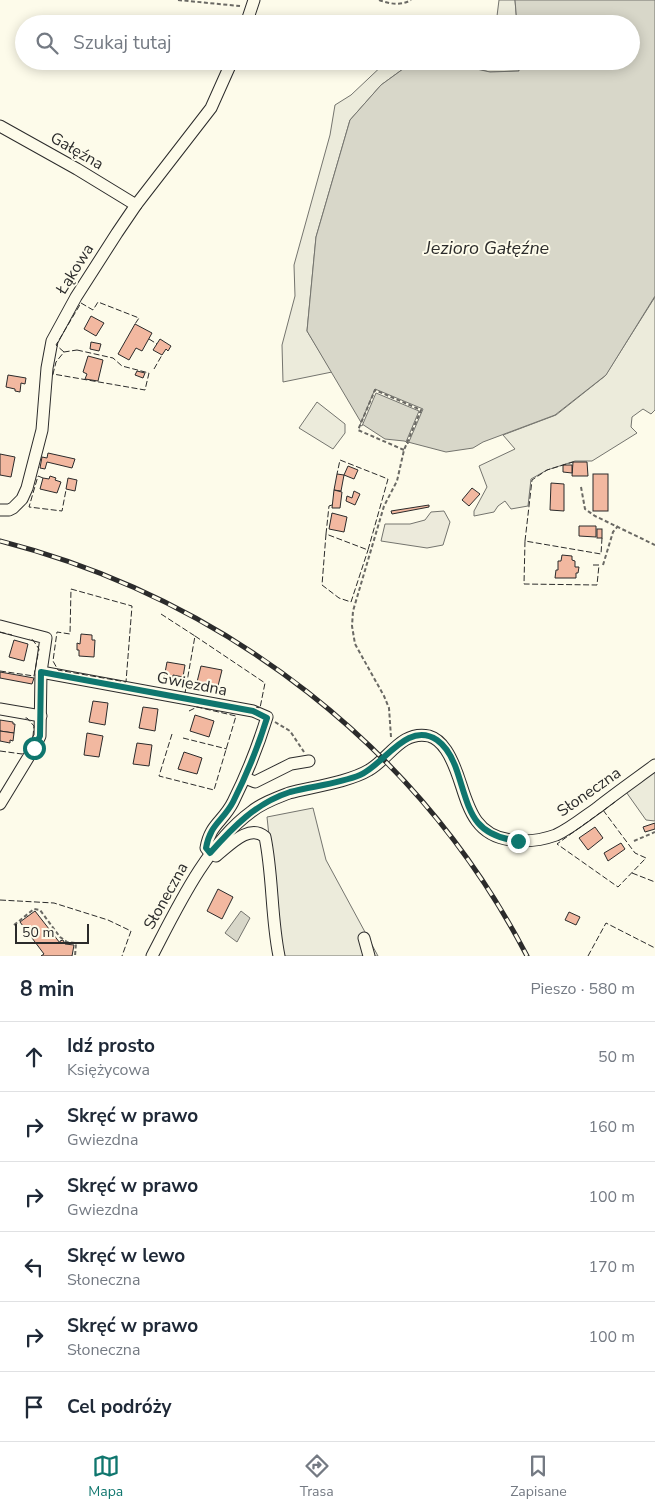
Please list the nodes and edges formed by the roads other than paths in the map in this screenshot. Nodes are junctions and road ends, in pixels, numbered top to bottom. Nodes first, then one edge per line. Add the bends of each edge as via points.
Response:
1 (253, 3) edge
2 (249, 15) edge
3 (228, 70) edge
4 (0, 126) edge
5 (136, 205) junction
6 (0, 510) edge
7 (0, 626) edge
8 (41, 672) junction
9 (0, 709) edge
10 (41, 716) junction
11 (309, 761) road end
12 (655, 765) edge
13 (245, 778) junction
14 (0, 804) edge
15 (210, 853) junction
16 (364, 938) dead end
17 (152, 956) edge
18 (279, 956) edge
19 (369, 956) edge

1 - 2 street
3 - 5 street, Łąkowa via 211,108
4 - 5 street, Gałęźna
5 - 6 street, Łąkowa via 76,297 52,341 42,430 27,488 14,508
7 - 8 street via 46,638
8 - 10 street
8 - 13 street, Gwiezdna via 253,711 267,718
9 - 10 street
10 - 14 street via 40,736
11 - 13 street via 291,764 255,782
12 - 15 street, Słoneczna via 572,826 555,835 518,841 491,834 479,825 471,813 453,760 438,740 419,735 408,738 360,775 278,797 252,811
13 - 15 street via 232,804 208,837 206,848
15 - 17 street, Słoneczna
15 - 18 street, Słoneczna via 216,856 250,833 261,833 265,837
16 - 19 street

